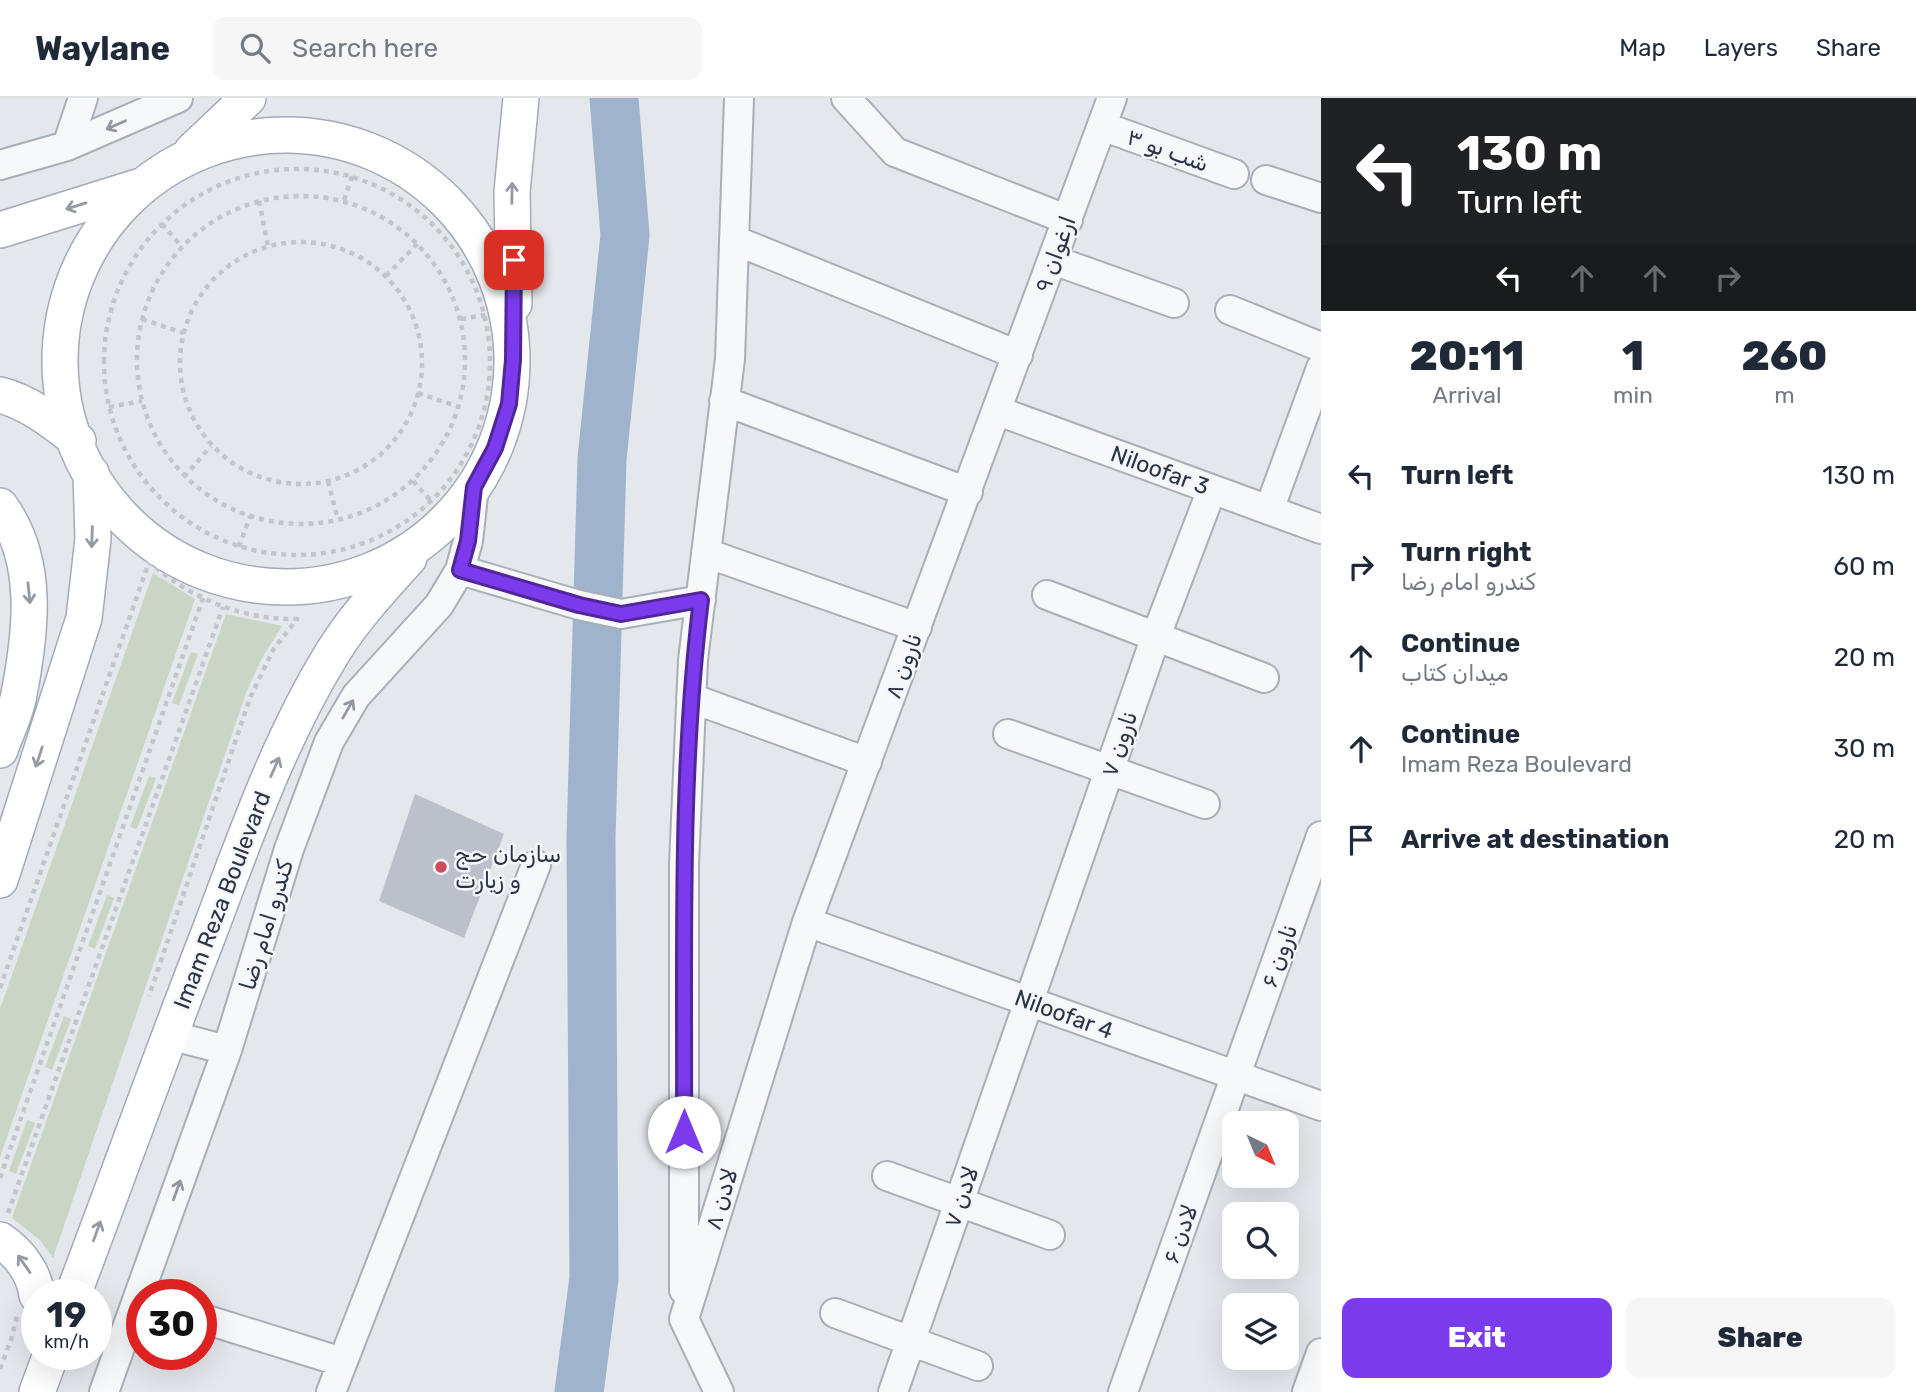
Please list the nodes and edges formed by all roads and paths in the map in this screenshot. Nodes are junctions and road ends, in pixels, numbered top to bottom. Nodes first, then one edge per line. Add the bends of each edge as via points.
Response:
1 (83, 98) edge
2 (178, 98) edge
3 (248, 98) edge
4 (521, 98) edge
5 (739, 98) edge
6 (846, 98) edge
7 (1112, 98) edge
8 (1102, 126) junction
9 (67, 146) junction
10 (0, 165) edge
11 (174, 168) junction
12 (1234, 174) dead end
13 (352, 176) junction
14 (1266, 180) dead end
15 (141, 186) junction
16 (1321, 198) edge
17 (259, 201) junction
18 (344, 201) junction
19 (1068, 220) junction
20 (162, 224) junction
21 (0, 230) edge
22 (734, 240) junction
23 (418, 243) junction
24 (268, 246) junction
25 (182, 247) junction
26 (1053, 260) junction
27 (386, 276) junction
28 (1174, 303) dead end
29 (1230, 310) dead end
30 (485, 315) junction
31 (142, 319) junction
32 (461, 319) junction
33 (183, 333) junction
34 (1321, 347) edge
35 (1018, 355) junction
36 (513, 360) junction
37 (1321, 368) edge
38 (418, 393) junction
39 (0, 395) edge
40 (142, 401) junction
41 (724, 401) junction
42 (109, 407) junction
43 (459, 407) junction
44 (998, 411) junction
45 (211, 446) junction
46 (84, 455) junction
47 (184, 477) junction
48 (328, 481) junction
49 (412, 481) junction
50 (474, 487) junction
51 (1212, 489) junction
52 (968, 492) junction
53 (431, 501) junction
54 (0, 506) edge
55 (1269, 510) junction
56 (250, 516) junction
57 (338, 520) junction
58 (1321, 528) edge
59 (429, 536) junction
60 (239, 547) junction
61 (706, 552) junction
62 (460, 570) junction
63 (1047, 595) dead end
64 (203, 598) junction
65 (701, 600) junction
66 (223, 607) junction
67 (917, 627) junction
68 (1156, 636) junction
69 (1264, 678) dead end
70 (691, 698) junction
71 (1008, 734) dead end
72 (0, 750) edge
73 (867, 762) junction
74 (1110, 770) junction
75 (1205, 804) dead end
76 (1321, 836) edge
77 (537, 865) dead end
78 (0, 880) edge
79 (807, 922) junction
80 (0, 988) edge
81 (148, 1000) dead end
82 (1030, 1002) junction
83 (169, 1035) junction
84 (227, 1050) junction
85 (1236, 1075) junction
86 (1321, 1106) edge
87 (887, 1176) dead end
88 (0, 1178) edge
89 (959, 1203) junction
90 (2, 1231) edge
91 (1050, 1235) dead end
92 (34, 1279) edge
93 (79, 1279) edge
94 (147, 1279) edge
95 (835, 1313) dead end
96 (684, 1319) junction
97 (217, 1323) edge
98 (126, 1335) edge
99 (911, 1342) junction
100 (1321, 1353) edge
101 (342, 1362) junction
102 (978, 1366) dead end
103 (37, 1370) edge
104 (45, 1370) edge
105 (36, 1392) edge
106 (104, 1392) edge
107 (331, 1392) edge
108 (719, 1392) edge
109 (893, 1392) edge
110 (1123, 1392) edge
111 (1307, 1392) edge

1 - 9 street
2 -> 9 street
3 - 11 main road
36 -> 4 main road via 512,192
5 - 22 street
6 - 19 street via 895,152
7 - 8 street, ارغوان ۹
8 - 12 street, شب بو ۳
8 - 19 street, ارغوان ۹
9 - 10 street
11 - 15 main road
11 - 36 main road via 219,144 289,133 358,145 421,177 471,227 503,290
13 - 18 path
13 - 20 path via 312,169 271,170 231,180 194,198
13 - 30 path via 411,206 450,243 472,277
14 - 16 street
15 -> 21 main road
15 - 46 main road via 94,240 74,281 63,324 60,368 65,412
17 - 18 path via 316,196
17 - 24 path
17 - 25 path via 231,211
18 - 23 path via 396,224
19 - 26 street, ارغوان ۹
20 - 25 path
20 - 42 path via 136,254 118,289 107,328 104,368
22 - 35 street
22 - 41 street
23 - 27 path
23 - 32 path via 447,282
24 - 27 path via 300,241 331,245 361,257
24 - 33 path via 239,258 214,278 195,304
25 - 31 path via 151,293
26 - 28 street
26 - 35 street, ارغوان ۹
27 - 38 path via 406,301 418,330 423,362
29 - 34 street
30 - 32 path
30 - 53 path via 491,355 488,396 476,435 457,470
31 - 33 path
31 - 40 path via 137,360
32 - 43 path via 466,358
33 - 45 path via 179,363 183,393 193,421
35 - 44 street, ارغوان ۹
36 - 50 main road via 509,404 495,448
37 - 55 street
38 - 43 path
38 - 48 path via 406,424 386,450 359,470
39 - 46 main road via 43,416
40 - 42 path
40 - 47 path via 158,442
41 - 52 street
41 - 61 street
42 - 60 path via 122,445 142,479 170,508 202,531
43 - 49 path via 448,435
44 - 51 street, Niloofar 3
44 - 52 street, نارون ۸
45 - 47 path
45 - 48 path via 236,466 265,480 296,485
46 - 59 main road via 103,494 133,528 170,555 212,574 256,585 302,586 348,578 390,561
46 -> 78 main road via 93,539 84,618
47 - 56 path via 215,500
48 - 57 path
49 - 53 path
49 - 57 path via 390,498
50 - 59 main road
50 - 62 street, کندرو امام رضا
51 - 55 street, Niloofar 3
51 - 68 street, نارون ۷
52 - 67 street, نارون ۸
53 - 60 path via 398,527 361,545 321,554 279,555
54 -> 72 main road via 26,566 31,605 19,696
55 - 58 street, Niloofar 3
56 - 57 path via 289,524
56 - 60 path
83 -> 59 main road, Imam Reza Boulevard via 303,705 361,612
61 - 65 street
61 - 67 street
62 - 65 street via 621,614
84 -> 62 street, کندرو امام رضا via 289,849 329,742 356,696 439,605
63 - 68 street
64 - 66 path
64 - 80 path via 149,562
64 - 88 path
65 - 70 street
66 - 81 path via 279,620 297,619 273,650 250,698
66 - 90 path
67 - 73 street, نارون ۸
68 - 69 street
68 - 74 street, نارون ۷
70 - 73 street
70 - 96 street via 684,878
71 - 74 street
73 - 79 street, نارون ۸
74 - 75 street
74 - 82 street, نارون ۷
76 - 85 street, نارون ۶
77 - 101 street
79 - 82 street, Niloofar 4
79 - 96 street, لادن ۸
82 - 85 street, Niloofar 4
82 - 89 street, لادن ۷
83 - 84 street
93 -> 83 main road, Imam Reza Boulevard
94 -> 84 street, کندرو امام رضا
85 - 86 street, Niloofar 4
85 - 110 street, لادن ۶
87 - 89 street
89 - 91 street
89 - 99 street, لادن ۷
92 -> 90 main road
95 - 99 street
96 - 108 street
97 - 101 street
98 - 106 street, کندرو امام رضا
99 - 102 street
99 - 109 street, لادن ۷
100 - 111 street
101 - 107 street
103 - 105 main road
104 - 105 main road

